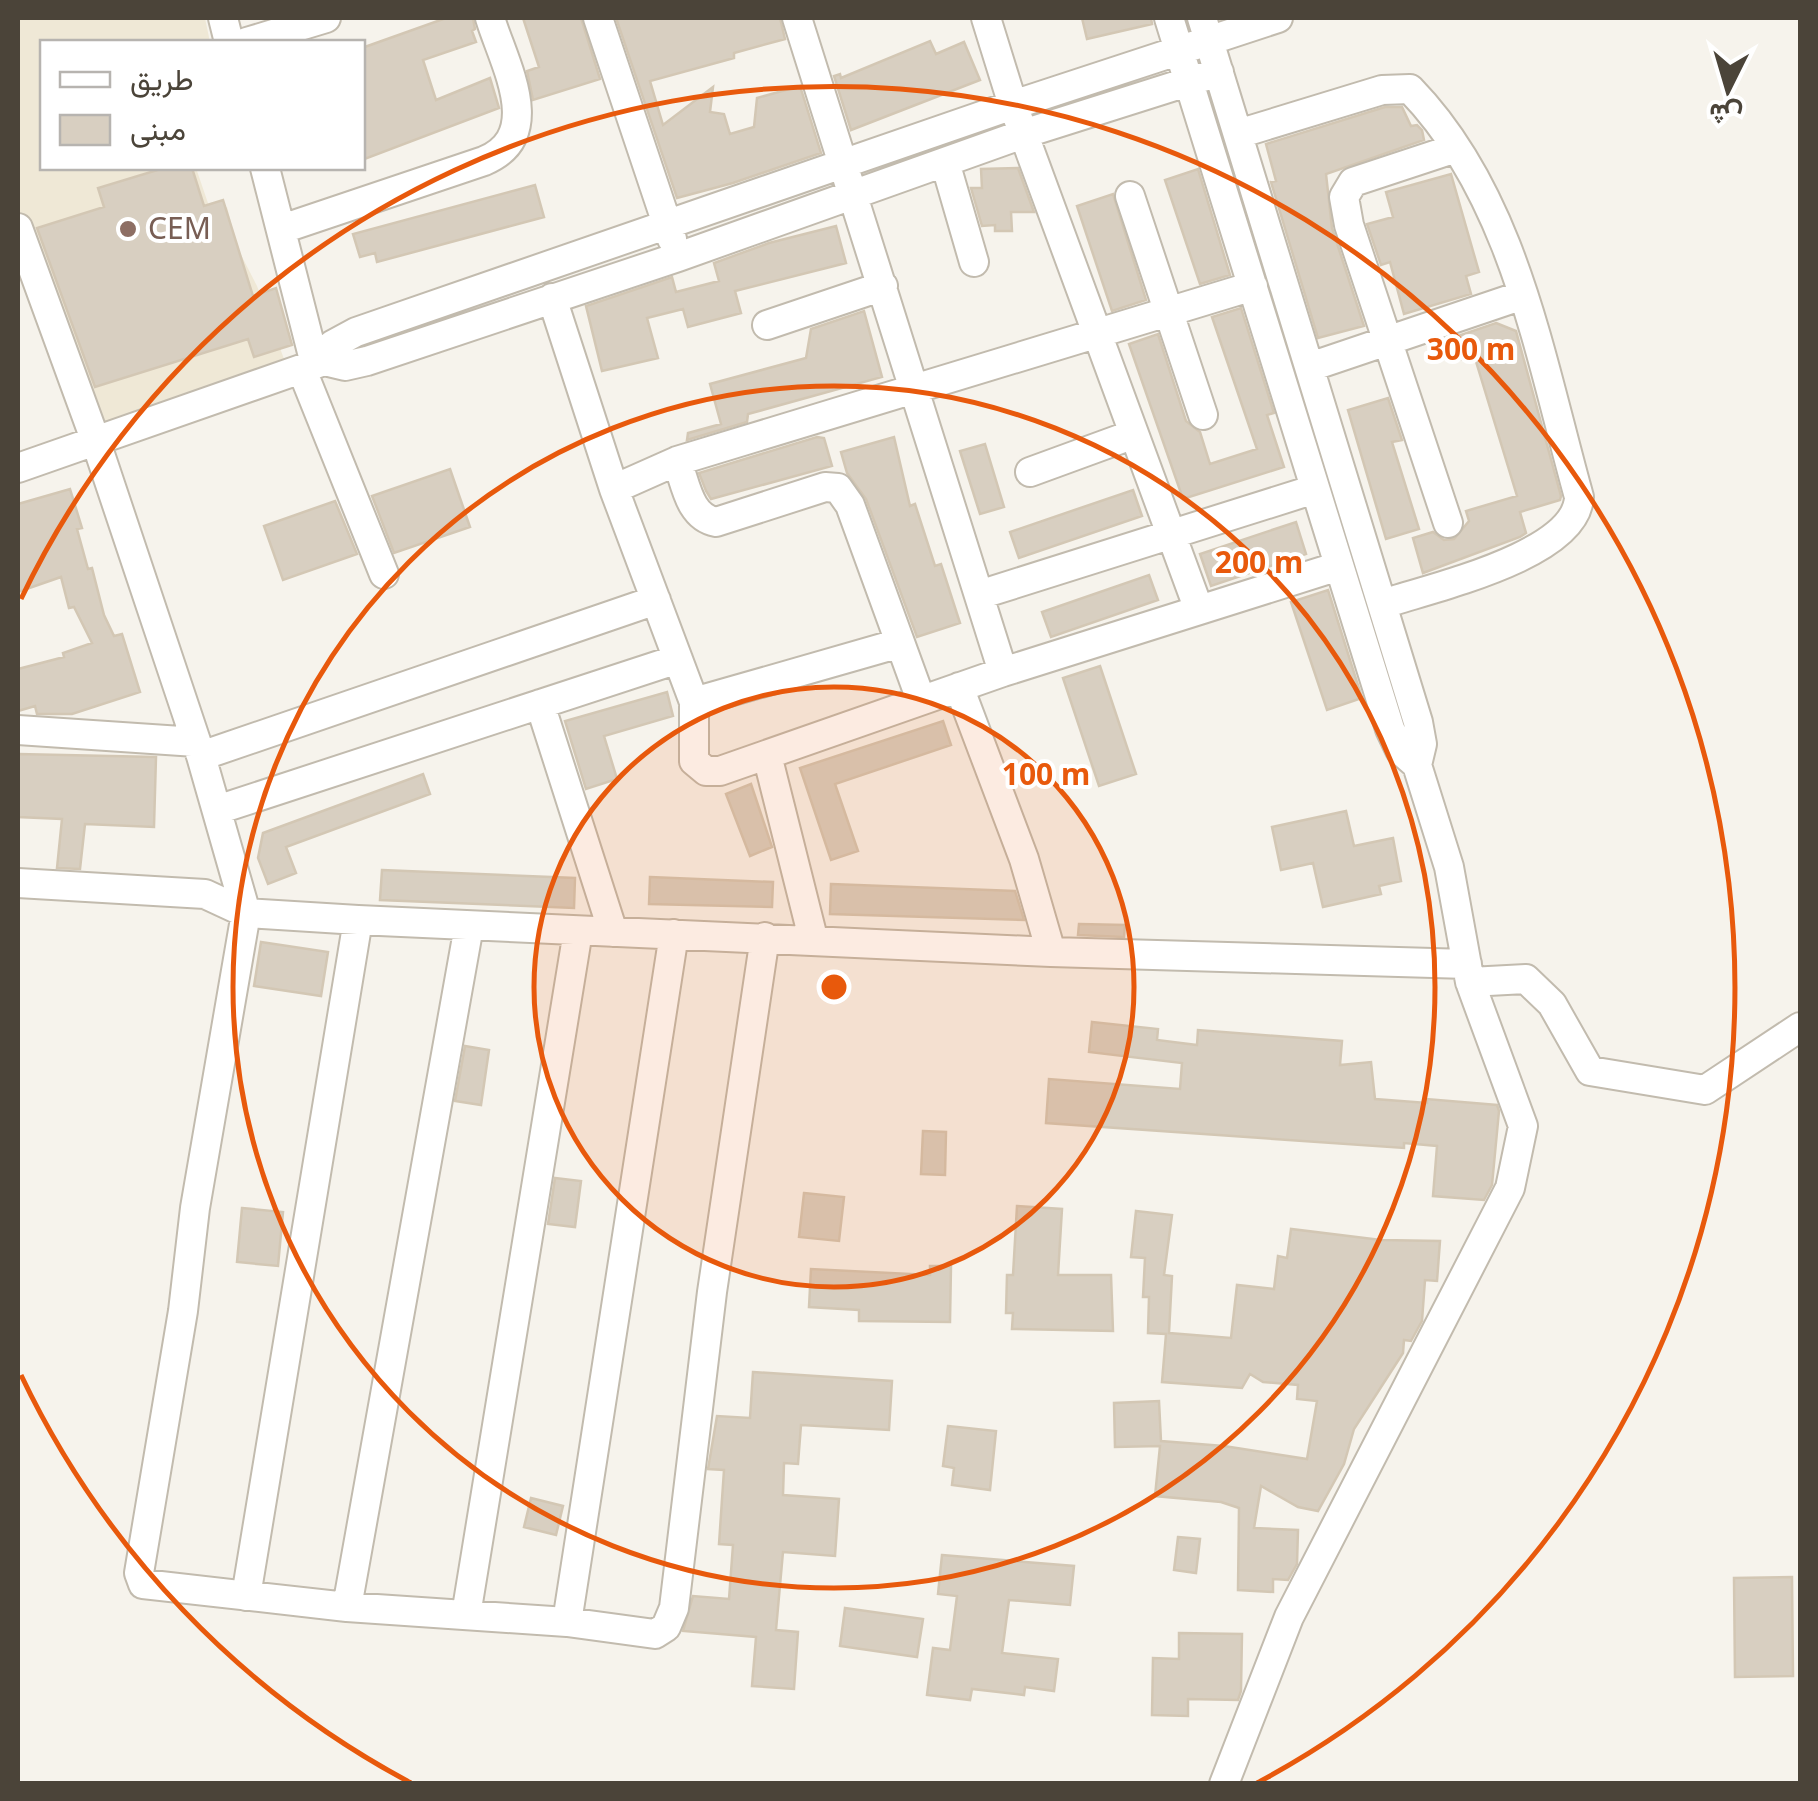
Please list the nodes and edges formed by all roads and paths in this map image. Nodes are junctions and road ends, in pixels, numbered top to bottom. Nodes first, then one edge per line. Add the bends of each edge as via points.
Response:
1 (326, 18) edge
2 (490, 18) edge
3 (598, 18) edge
4 (798, 18) edge
5 (986, 18) edge
6 (1170, 18) edge
7 (1278, 18) edge
8 (1206, 29) edge
9 (254, 40) edge
10 (1180, 50) junction
11 (1219, 72) junction
12 (1190, 83) junction
13 (1012, 105) junction
14 (1023, 134) junction
15 (1238, 134) junction
16 (1456, 148) junction
17 (945, 162) junction
18 (845, 164) junction
19 (265, 170) edge
20 (854, 194) junction
21 (1130, 196) dead end
22 (667, 224) junction
23 (18, 228) edge
24 (282, 229) junction
25 (678, 256) junction
26 (974, 262) dead end
27 (882, 286) junction
28 (1252, 286) junction
29 (1522, 295) junction
30 (552, 298) junction
31 (1168, 313) junction
32 (767, 325) dead end
33 (1098, 336) junction
34 (1390, 341) junction
35 (314, 365) junction
36 (1310, 368) junction
37 (915, 389) junction
38 (1203, 415) dead end
39 (1134, 434) junction
40 (96, 442) junction
41 (678, 461) junction
42 (18, 466) edge
43 (1030, 472) dead end
44 (614, 489) junction
45 (1315, 489) junction
46 (1448, 523) dead end
47 (1172, 537) junction
48 (1339, 566) junction
49 (384, 574) dead end
50 (979, 595) junction
51 (656, 600) junction
52 (1382, 604) junction
53 (1199, 610) junction
54 (900, 643) junction
55 (678, 659) junction
56 (1003, 672) junction
57 (960, 687) junction
58 (922, 700) junction
59 (694, 702) junction
60 (540, 704) junction
61 (18, 730) edge
62 (198, 749) junction
63 (767, 755) junction
64 (1417, 766) junction
65 (216, 810) junction
66 (18, 883) edge
67 (246, 913) junction
68 (358, 920) junction
69 (468, 926) junction
70 (578, 931) junction
71 (613, 932) junction
72 (674, 934) junction
73 (765, 937) junction
74 (813, 938) junction
75 (1051, 952) junction
76 (1469, 972) junction
77 (1800, 1026) edge
78 (246, 1596) junction
79 (347, 1608) junction
80 (466, 1616) junction
81 (567, 1622) junction
82 (1224, 1784) edge

1 - 9 street
2 - 24 street via 519,110 507,147 484,161
3 - 22 street
4 - 18 street
5 - 13 street
6 - 10 street
7 - 8 street
8 - 10 street
8 - 11 street
10 - 12 street
10 - 13 street
11 - 12 street
11 - 15 street
12 - 14 street
12 - 28 street
13 - 14 street
13 - 18 street
14 - 17 street
14 - 33 street
15 - 16 street via 1382,90 1410,89
15 - 36 street
16 - 29 street via 1484,193
16 - 34 street via 1352,182 1344,197
17 - 20 street
17 - 26 street
18 - 20 street
18 - 22 street
19 - 24 street
20 - 25 street
20 - 27 street
21 - 31 street
22 - 25 street
22 - 35 street via 356,332
23 - 40 street
24 - 35 street
25 - 30 street
27 - 32 street
27 - 37 street
28 - 31 street
28 - 45 street
29 - 34 street
29 - 52 street via 1578,511 1520,559
30 - 35 street via 357,364
30 - 44 street
31 - 33 street
31 - 38 street
33 - 37 street
33 - 39 street
34 - 36 street
34 - 46 street
35 - 40 street
35 - 49 street
36 - 52 street
37 - 41 street
37 - 50 street
39 - 43 street
39 - 47 street
40 - 42 street
40 - 62 street
41 - 44 street
41 - 54 street via 704,520 838,488
44 - 51 street
45 - 47 street
45 - 48 street
47 - 50 street
47 - 53 street
48 - 53 street
48 - 64 street via 1390,729
50 - 56 street
51 - 55 street
51 - 62 street
52 - 64 street via 1421,733
53 - 56 street
54 - 58 street
54 - 59 street
55 - 59 street
55 - 60 street
56 - 57 street
57 - 58 street
57 - 75 street
58 - 63 street
59 - 63 street via 694,761 706,771
60 - 65 street
60 - 71 street
61 - 62 street
62 - 65 street
63 - 74 street
64 - 76 street via 1449,867
65 - 67 street
66 - 67 street via 206,894
67 - 68 street
67 - 78 street via 140,1573 143,1584
68 - 69 street
68 - 78 street
69 - 70 street
69 - 79 street
70 - 71 street
70 - 80 street
71 - 72 street
72 - 73 street
72 - 81 street
73 - 74 street
73 - 81 street via 674,1608 655,1634
74 - 75 street
75 - 76 street
76 - 77 street via 1526,980 1552,1004 1590,1071 1705,1090
76 - 82 street via 1523,1126 1510,1188 1289,1617
78 - 79 street
79 - 80 street
80 - 81 street

